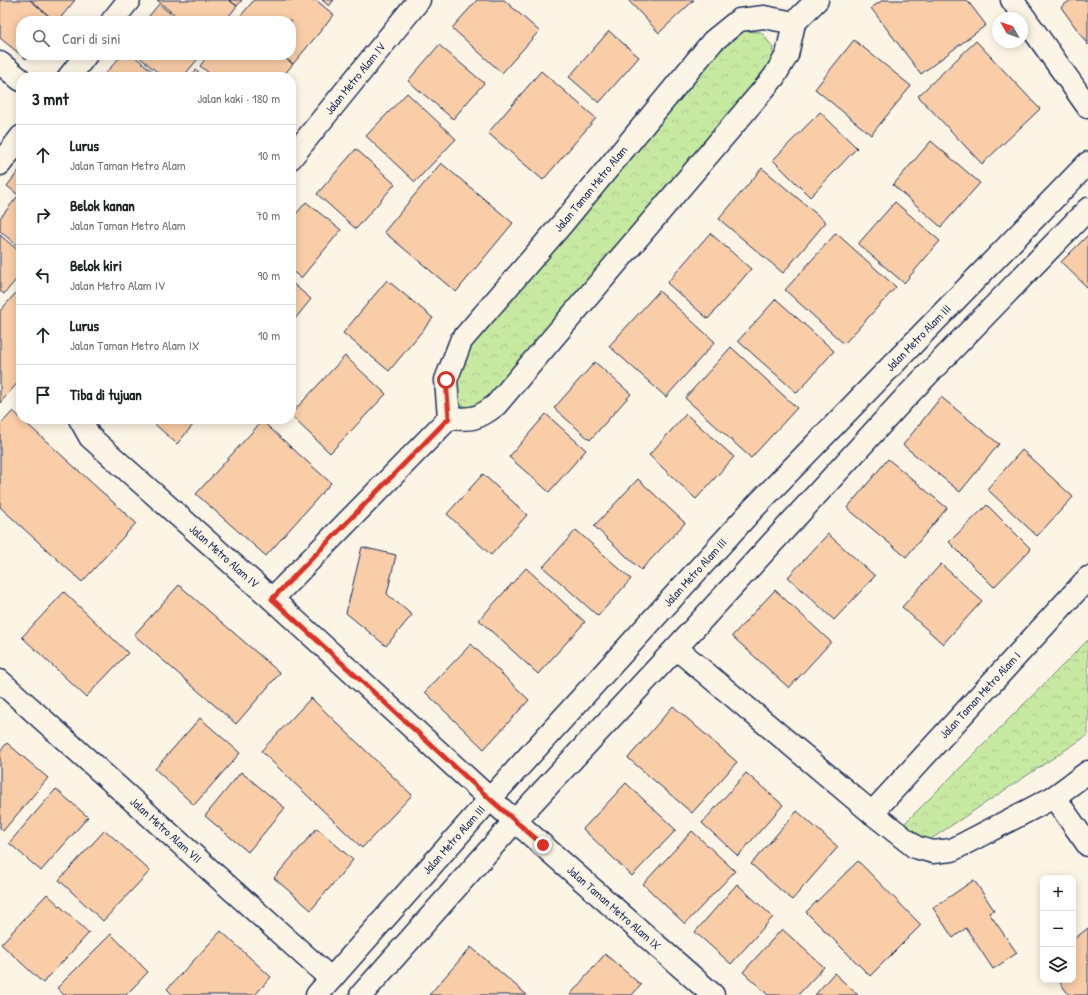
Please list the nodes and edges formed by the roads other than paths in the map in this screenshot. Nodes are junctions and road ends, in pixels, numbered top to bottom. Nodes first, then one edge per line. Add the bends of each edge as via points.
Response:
1 (129, 0) edge
2 (419, 0) edge
3 (817, 0) edge
4 (1012, 0) edge
5 (116, 16) edge
6 (794, 22) junction
7 (82, 60) edge
8 (0, 63) edge
9 (73, 72) edge
10 (16, 76) edge
11 (1088, 107) edge
12 (16, 143) edge
13 (296, 152) edge
14 (1088, 163) edge
15 (0, 164) edge
16 (1088, 209) edge
17 (449, 418) junction
18 (83, 424) edge
19 (1088, 578) edge
20 (272, 599) junction
21 (676, 648) junction
22 (0, 681) edge
23 (1088, 772) edge
24 (1054, 797) junction
25 (490, 799) junction
26 (872, 813) junction
27 (515, 820) junction
28 (1088, 845) edge
29 (324, 987) edge
30 (361, 995) edge
31 (713, 995) edge

1 - 5 street
2 - 13 street, Jalan Metro Alam IV
3 - 6 street
4 - 11 street
6 - 17 street via 787,55 774,77 496,405 483,415 468,420
6 - 17 street, Jalan Taman Metro Alam via 764,17 740,20 713,42 461,341 446,380
7 - 9 street
8 - 10 street
12 - 15 street
14 - 25 street, Jalan Metro Alam III via 752,510
16 - 21 street via 904,399
17 - 20 street
18 - 20 street, Jalan Metro Alam IV via 90,437
19 - 26 street, Jalan Taman Metro Alam I
20 - 25 street, Jalan Metro Alam IV
21 - 26 street
21 - 27 street
22 - 29 street, Jalan Metro Alam VII
23 - 24 street
24 - 26 street via 952,850 934,852 916,847
24 - 28 street
25 - 27 street, Jalan Metro Alam IV
25 - 29 street, Jalan Metro Alam III
27 - 30 street
27 - 31 street, Jalan Taman Metro Alam IX

